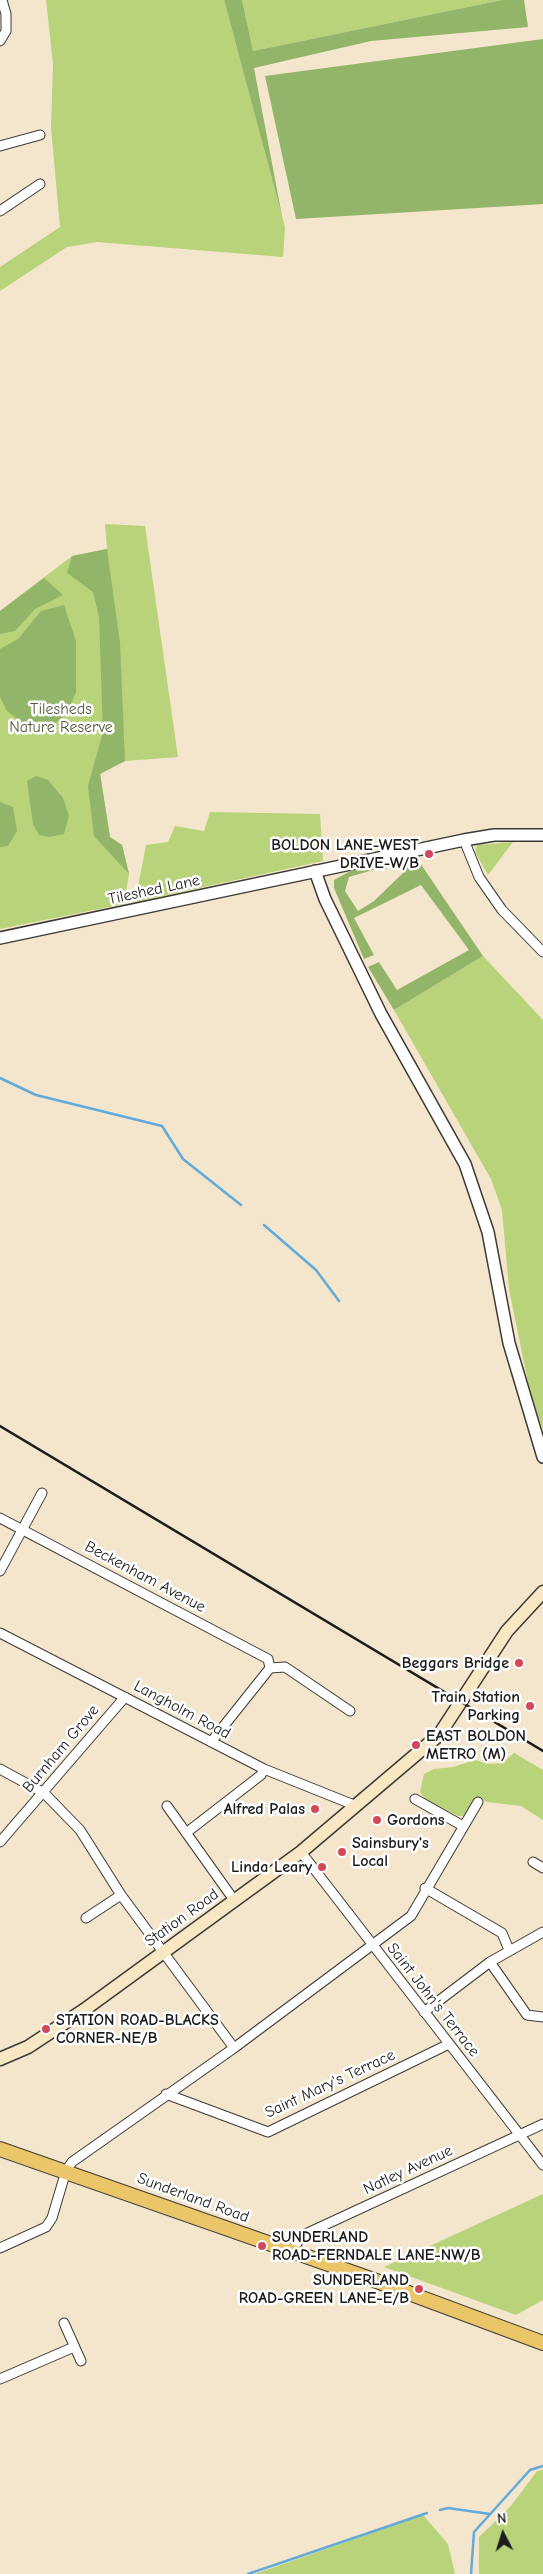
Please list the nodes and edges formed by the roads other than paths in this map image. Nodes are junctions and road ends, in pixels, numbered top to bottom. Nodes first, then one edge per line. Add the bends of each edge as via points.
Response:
1 (2, 0) edge
2 (0, 41) edge
3 (40, 135) dead end
4 (0, 146) edge
5 (40, 184) dead end
6 (0, 211) edge
7 (543, 835) edge
8 (464, 840) junction
9 (315, 871) junction
10 (0, 938) edge
11 (543, 952) edge
12 (543, 1457) edge
13 (42, 1494) dead end
14 (0, 1518) edge
15 (22, 1530) junction
16 (0, 1572) edge
17 (543, 1592) edge
18 (0, 1633) edge
19 (270, 1668) junction
20 (124, 1696) junction
21 (350, 1710) dead end
22 (211, 1742) junction
23 (0, 1769) edge
24 (264, 1769) junction
25 (44, 1793) junction
26 (415, 1799) dead end
27 (478, 1802) dead end
28 (354, 1805) junction
29 (167, 1806) dead end
30 (463, 1826) junction
31 (186, 1833) junction
32 (0, 1842) edge
33 (301, 1852) junction
34 (532, 1862) dead end
35 (543, 1868) edge
36 (425, 1888) junction
37 (121, 1895) junction
38 (234, 1900) junction
39 (86, 1918) dead end
40 (543, 1932) edge
41 (373, 1946) junction
42 (509, 1950) junction
43 (164, 1952) junction
44 (490, 1962) junction
45 (424, 2012) junction
46 (543, 2017) edge
47 (449, 2044) junction
48 (234, 2048) junction
49 (0, 2059) edge
50 (166, 2094) junction
51 (543, 2124) edge
52 (520, 2135) junction
53 (0, 2149) edge
54 (543, 2165) edge
55 (66, 2171) junction
56 (0, 2248) edge
57 (292, 2252) junction
58 (64, 2323) dead end
59 (543, 2342) edge
60 (74, 2346) junction
61 (81, 2361) dead end
62 (0, 2379) edge

1 - 2 street via 6,32
3 - 4 street
5 - 6 street
7 - 8 street, Tileshed Lane via 494,835
8 - 9 street, Tileshed Lane
8 - 11 street via 479,877 502,910
9 - 10 street, Tileshed Lane
9 - 12 street via 325,899 381,1014 464,1164 488,1232 510,1343
13 - 15 street
14 - 15 street, Beckenham Avenue
15 - 16 street
15 - 19 street, Beckenham Avenue via 268,1659
17 - 28 main road, Station Road via 507,1631 439,1735
18 - 20 street, Langholm Road
19 - 21 street via 285,1667
19 - 22 street
20 - 22 street, Langholm Road
20 - 25 street, Burnham Grove
22 - 24 street, Langholm Road
23 - 25 street
24 - 28 street, Langholm Road
24 - 31 street via 262,1775
25 - 32 street, Burnham Grove
25 - 37 street via 80,1830
26 - 30 street
27 - 30 street
28 - 33 main road, Station Road
29 - 31 street
30 - 36 street
31 - 38 street
33 - 38 main road, Station Road
33 - 41 street, Saint John's Terrace
34 - 35 street
36 - 41 street via 411,1916
36 - 42 street via 502,1933
37 - 39 street
37 - 43 street
38 - 43 main road, Station Road
40 - 42 street
41 - 45 street, Saint John's Terrace
41 - 48 street
42 - 44 street
43 - 48 street
43 - 49 main road, Station Road via 52,2031
44 - 45 street
44 - 46 street via 527,2015
45 - 47 street, Saint John's Terrace
47 - 50 street, Saint Mary's Terrace via 268,2132
47 - 52 street, Saint John's Terrace
48 - 50 street
50 - 55 street via 72,2162
51 - 52 street, Natley Avenue
52 - 54 street, Saint John's Terrace
52 - 57 street, Natley Avenue via 302,2236
53 - 55 main road, Sunderland Road
55 - 56 street via 52,2218 46,2227
55 - 57 main road, Sunderland Road
57 - 59 main road, Sunderland Road
58 - 60 street
60 - 61 street
60 - 62 street

